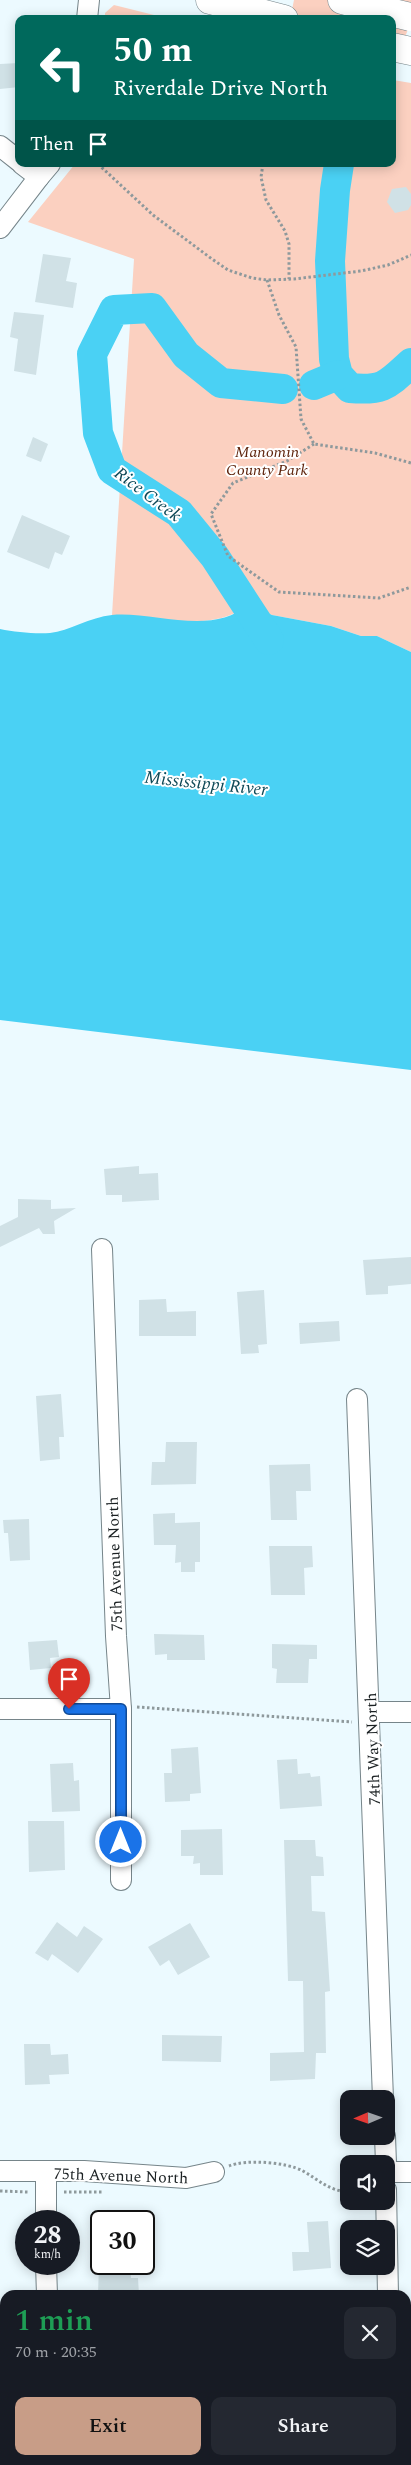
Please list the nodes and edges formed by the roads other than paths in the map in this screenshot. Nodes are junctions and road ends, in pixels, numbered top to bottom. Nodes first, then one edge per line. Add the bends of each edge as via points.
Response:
1 (89, 0) edge
2 (210, 0) edge
3 (354, 3) edge
4 (87, 15) edge
5 (268, 15) edge
6 (411, 17) edge
7 (0, 146) edge
8 (15, 158) edge
9 (32, 167) edge
10 (45, 171) edge
11 (0, 228) edge
12 (102, 1249) dead end
13 (358, 1399) dead end
14 (0, 1709) edge
15 (121, 1709) junction
16 (411, 1712) edge
17 (371, 1717) junction
18 (121, 1880) dead end
19 (384, 2090) edge
20 (0, 2170) edge
21 (46, 2172) junction
22 (214, 2172) road end
23 (395, 2172) edge
24 (411, 2172) edge
25 (46, 2210) edge
26 (386, 2210) edge
27 (46, 2275) edge
28 (47, 2290) edge
29 (388, 2290) edge

1 - 4 street
2 - 5 main road
3 - 6 main road, bridge
7 - 8 street
9 - 10 street
10 - 11 street
12 - 15 street, 75th Avenue North
13 - 17 street, 74th Way North
14 - 15 street
15 - 18 street, 75th Avenue North
16 - 17 street
17 - 19 street, 74th Way North
20 - 21 street
21 - 22 street, 75th Avenue North via 186,2178
21 - 25 street, 75th Avenue North
23 - 24 street
26 - 29 street
27 - 28 street

